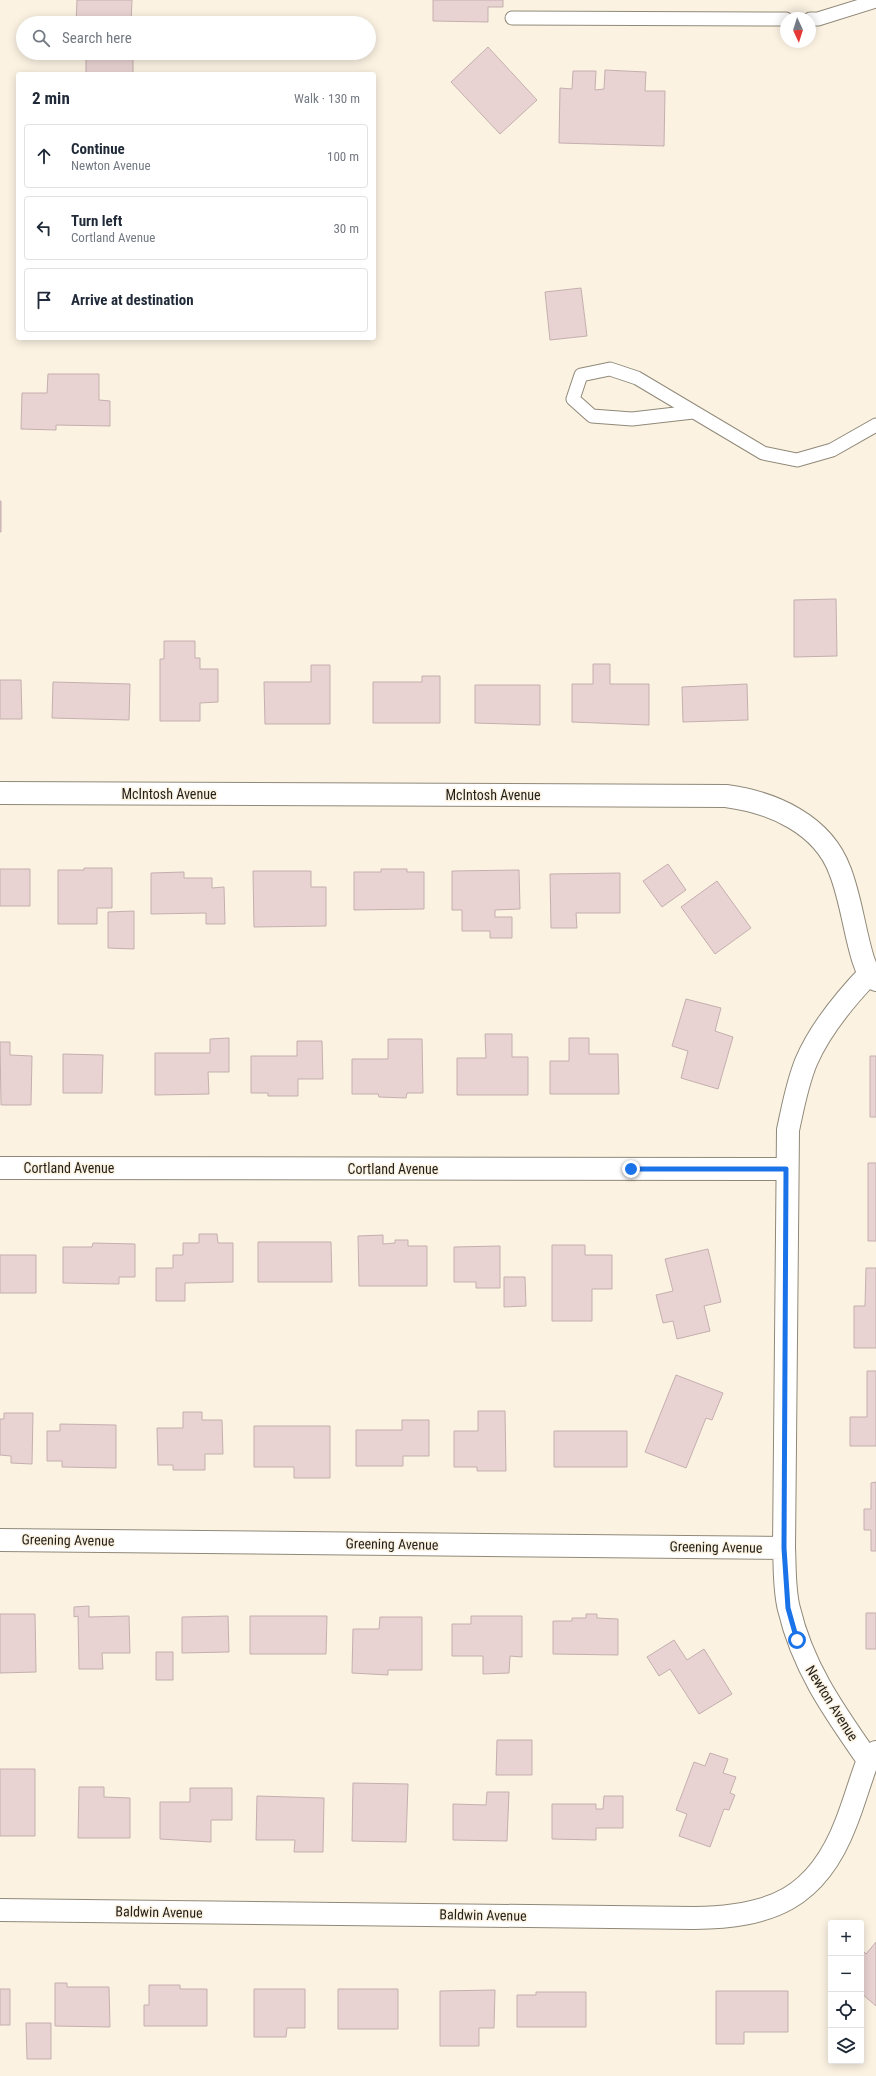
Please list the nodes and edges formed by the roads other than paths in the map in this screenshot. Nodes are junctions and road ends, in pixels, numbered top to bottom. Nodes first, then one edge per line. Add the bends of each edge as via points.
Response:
1 (876, 1) edge
2 (512, 18) dead end
3 (780, 19) edge
4 (816, 19) edge
5 (693, 412) junction
6 (876, 424) edge
7 (0, 793) edge
8 (873, 976) edge
9 (0, 1168) edge
10 (786, 1169) junction
11 (0, 1540) edge
12 (784, 1548) junction
13 (872, 1756) edge
14 (0, 1910) edge

1 - 4 lane
2 - 3 lane
5 - 5 lane via 636,378 610,369 581,375 573,400 592,416 632,419
5 - 6 lane via 762,453 797,460 832,450
7 - 8 street, McIntosh Avenue via 726,796 747,799 794,818 820,838 830,852 840,870 862,959
8 - 10 street, Newton Avenue via 833,1016 806,1062 788,1130
9 - 10 street, Cortland Avenue
10 - 12 street, Newton Avenue
11 - 12 street, Greening Avenue
12 - 13 street, Newton Avenue via 788,1608 797,1640 811,1672
13 - 14 street, Baldwin Avenue via 847,1823 835,1849 818,1875 798,1894 773,1907 747,1914 686,1918

